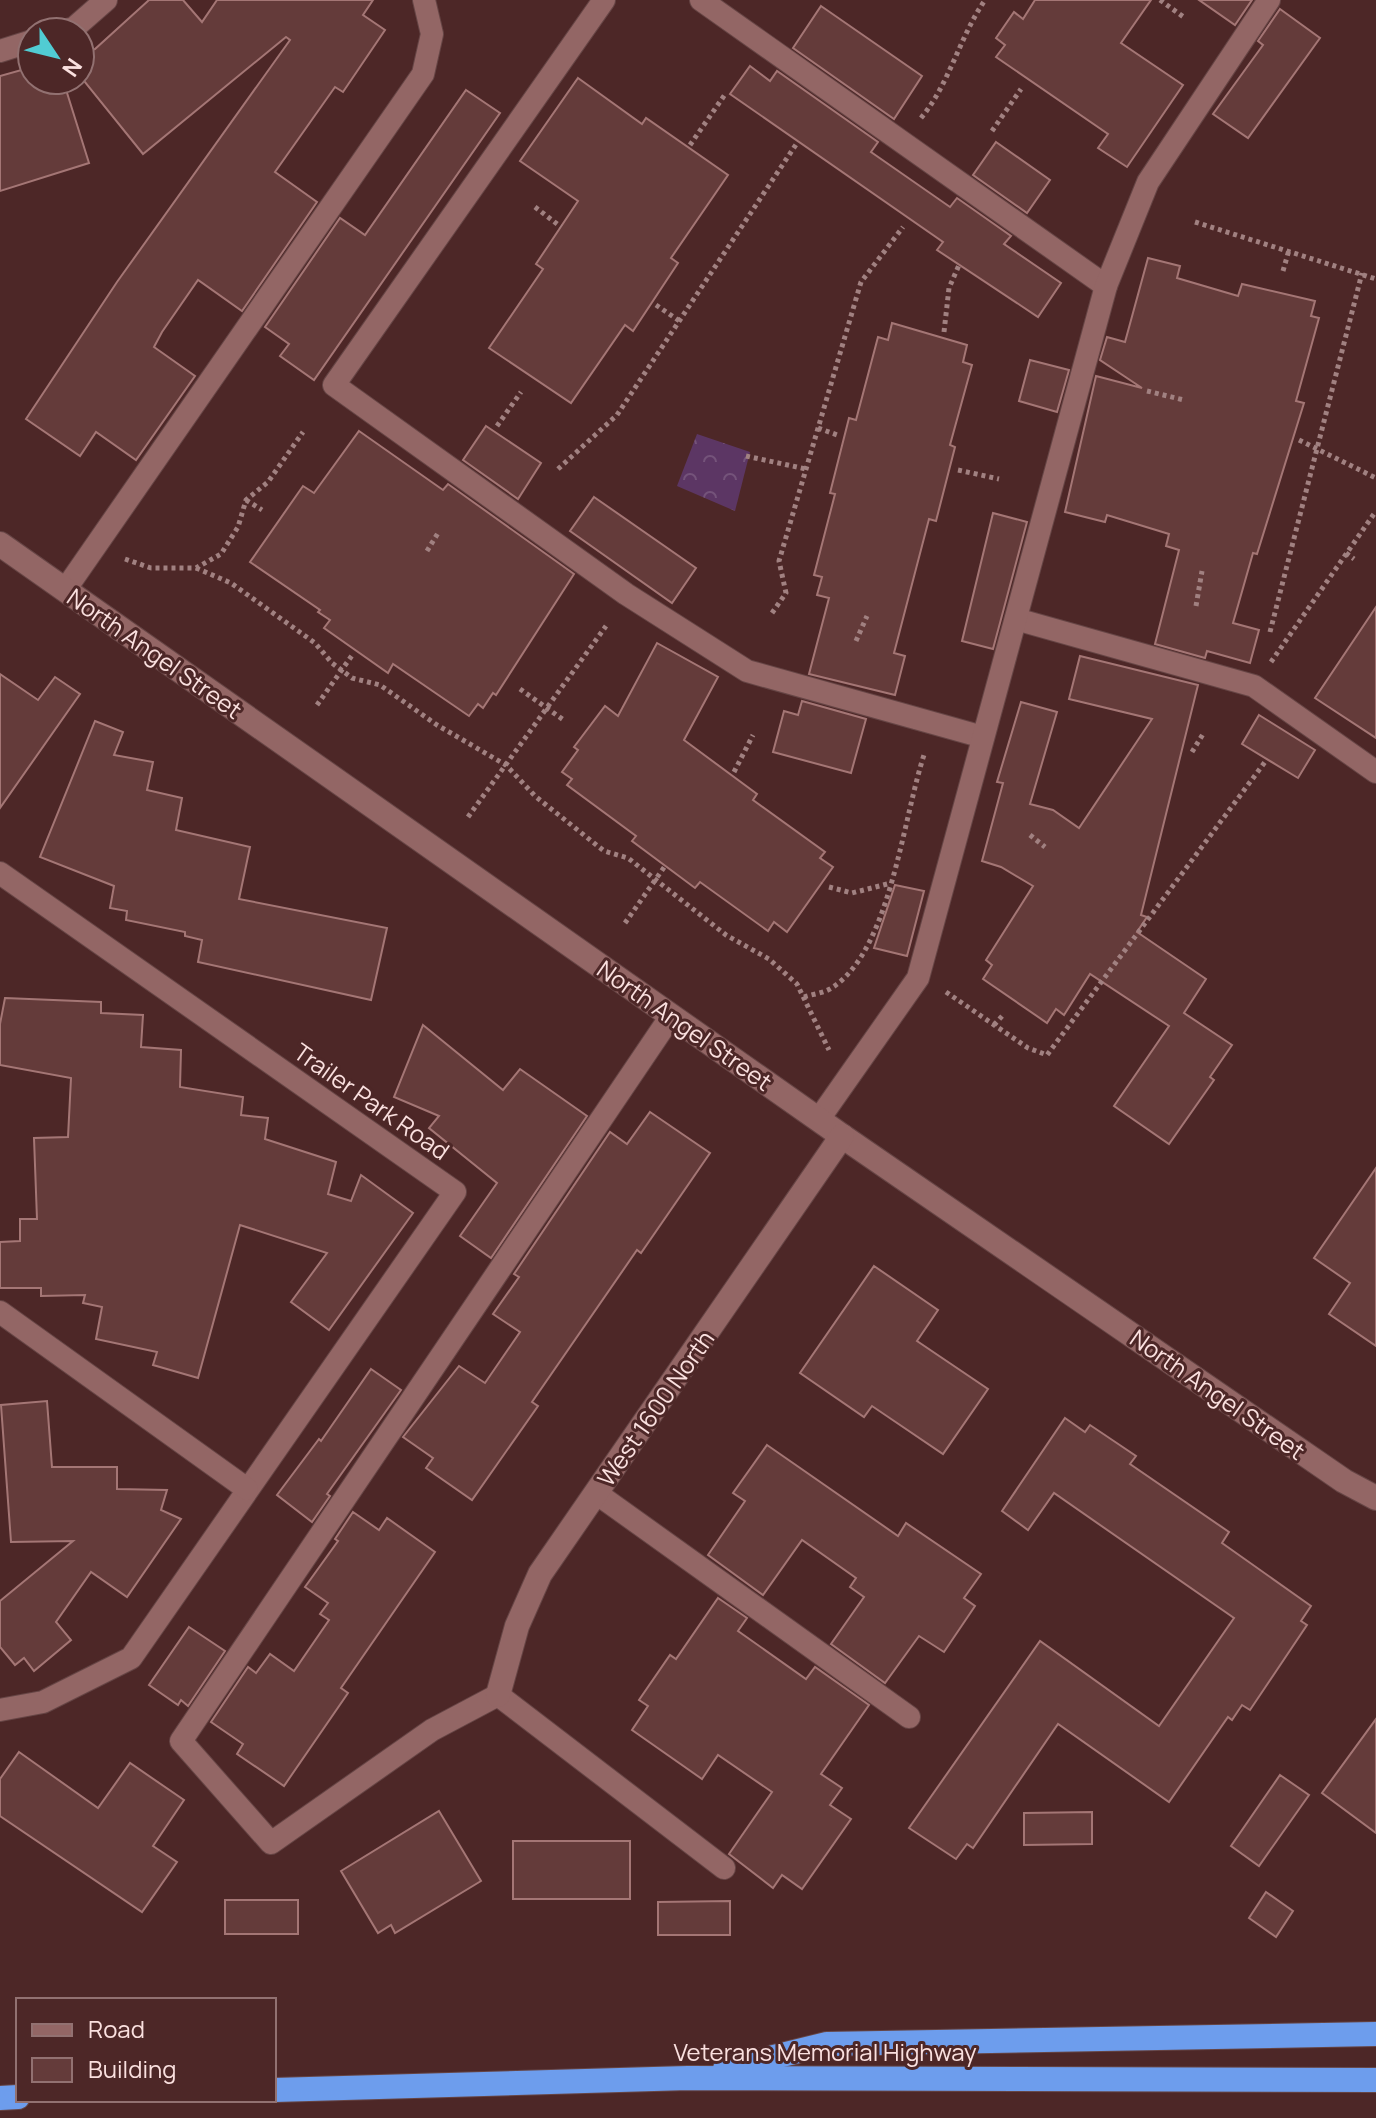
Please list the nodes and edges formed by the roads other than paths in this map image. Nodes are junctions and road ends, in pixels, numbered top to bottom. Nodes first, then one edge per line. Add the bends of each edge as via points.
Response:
1 (106, 0) edge
2 (424, 0) edge
3 (604, 0) edge
4 (701, 0) edge
5 (1269, 0) edge
6 (88, 16) edge
7 (1106, 286) junction
8 (0, 544) edge
9 (65, 590) junction
10 (1016, 619) junction
11 (983, 737) junction
12 (1376, 772) edge
13 (0, 873) edge
14 (671, 1016) junction
15 (819, 1119) junction
16 (842, 1136) junction
17 (0, 1312) edge
18 (247, 1489) junction
19 (596, 1493) junction
20 (1376, 1498) edge
21 (498, 1695) junction
22 (0, 1710) edge
23 (909, 1717) dead end
24 (724, 1868) dead end
25 (1376, 2034) edge
26 (688, 2078) junction
27 (1376, 2080) edge
28 (276, 2090) edge

1 - 6 lane
2 - 9 lane via 432,34 423,74
3 - 11 lane via 334,385 626,594 747,671
4 - 7 lane
5 - 7 lane via 1148,182
7 - 10 lane
8 - 9 street, North Angel Street
9 - 14 street, North Angel Street
10 - 11 lane
10 - 12 lane via 1254,686
11 - 15 lane via 918,978
13 - 18 lane, Trailer Park Road via 455,1192
14 - 15 street, North Angel Street
14 - 21 lane via 181,1741 271,1843 432,1730
15 - 16 street, North Angel Street
16 - 19 street, West 1600 North
16 - 20 street, North Angel Street
17 - 18 lane
18 - 22 lane, Trailer Park Road via 131,1658 43,1702
19 - 21 street, West 1600 North via 540,1574 517,1626
19 - 23 lane
21 - 24 lane
25 - 26 highway via 827,2044
26 - 27 highway, Veterans Memorial Highway
26 - 28 highway, Veterans Memorial Highway

